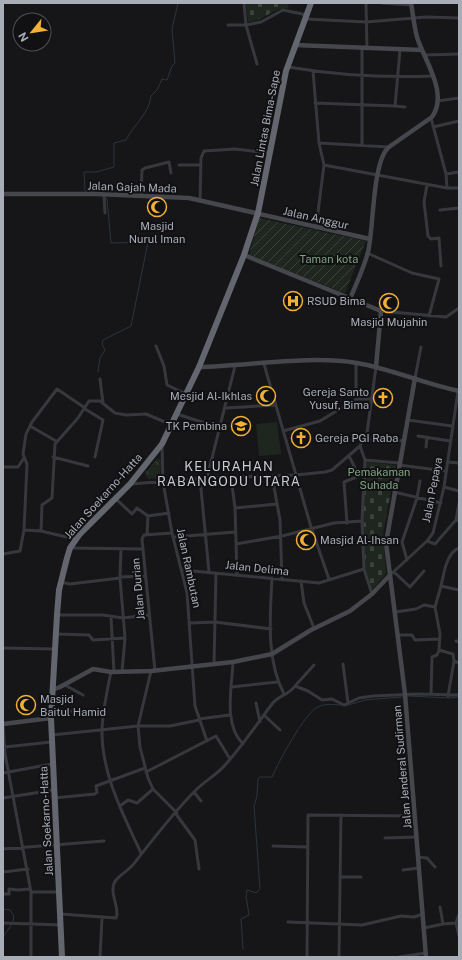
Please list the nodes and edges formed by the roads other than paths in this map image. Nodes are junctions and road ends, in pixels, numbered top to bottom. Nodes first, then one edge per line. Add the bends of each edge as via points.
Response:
1 (244, 3) edge
2 (312, 3) edge
3 (366, 3) edge
4 (382, 3) edge
5 (411, 4) edge
6 (306, 17) junction
7 (414, 18) junction
8 (459, 18) edge
9 (366, 22) junction
10 (246, 24) junction
11 (228, 25) dead end
12 (295, 45) junction
13 (365, 49) junction
14 (400, 50) junction
15 (423, 52) junction
16 (459, 54) edge
17 (257, 64) dead end
18 (287, 67) junction
19 (313, 71) junction
20 (362, 75) junction
21 (433, 76) junction
22 (398, 77) junction
23 (459, 98) edge
24 (437, 101) junction
25 (315, 103) junction
26 (363, 105) junction
27 (395, 106) junction
28 (405, 107) dead end
29 (431, 118) junction
30 (459, 121) edge
31 (433, 127) junction
32 (319, 143) junction
33 (362, 144) junction
34 (388, 147) junction
35 (271, 153) junction
36 (179, 165) dead end
37 (201, 165) junction
38 (324, 165) junction
39 (459, 172) edge
40 (171, 173) dead end
41 (446, 174) junction
42 (378, 176) junction
43 (427, 185) junction
44 (447, 188) junction
45 (459, 188) edge
46 (3, 194) edge
47 (104, 194) junction
48 (141, 195) junction
49 (200, 200) junction
50 (459, 208) edge
51 (440, 210) dead end
52 (105, 213) dead end
53 (258, 213) junction
54 (316, 228) junction
55 (370, 239) junction
56 (368, 253) junction
57 (244, 255) junction
58 (440, 266) dead end
59 (350, 299) junction
60 (459, 308) edge
61 (381, 311) junction
62 (429, 316) junction
63 (156, 346) dead end
64 (421, 347) dead end
65 (356, 363) junction
66 (264, 364) junction
67 (235, 366) junction
68 (199, 367) junction
69 (376, 367) junction
70 (415, 378) junction
71 (100, 379) dead end
72 (458, 391) edge
73 (186, 394) junction
74 (356, 399) junction
75 (372, 399) junction
76 (103, 403) junction
77 (276, 405) junction
78 (85, 408) junction
79 (226, 408) junction
80 (177, 414) junction
81 (408, 420) junction
82 (172, 425) junction
83 (30, 426) junction
84 (452, 426) junction
85 (220, 428) junction
86 (283, 431) junction
87 (418, 436) dead end
88 (427, 437) junction
89 (364, 439) junction
90 (450, 440) junction
91 (56, 441) junction
92 (404, 441) junction
93 (162, 444) junction
94 (360, 446) junction
95 (426, 447) dead end
96 (349, 456) junction
97 (53, 457) junction
98 (95, 457) dead end
99 (24, 458) junction
100 (365, 460) junction
101 (448, 462) junction
102 (459, 463) edge
103 (399, 464) junction
104 (88, 466) dead end
105 (3, 467) edge
106 (446, 471) junction
107 (296, 475) junction
108 (272, 476) junction
109 (200, 478) junction
110 (207, 478) junction
111 (231, 478) junction
112 (420, 481) dead end
113 (162, 482) junction
114 (130, 484) junction
115 (444, 487) junction
116 (459, 491) edge
117 (394, 492) junction
118 (417, 498) junction
119 (115, 499) junction
120 (441, 503) junction
121 (459, 503) edge
122 (277, 504) junction
123 (235, 508) junction
124 (169, 513) junction
125 (148, 516) junction
126 (458, 520) edge
127 (362, 522) junction
128 (347, 523) junction
129 (311, 527) junction
130 (24, 530) junction
131 (41, 531) junction
132 (235, 532) junction
133 (172, 533) junction
134 (204, 533) junction
135 (147, 535) junction
136 (282, 536) junction
137 (174, 537) junction
138 (75, 539) junction
139 (427, 541) junction
140 (236, 544) junction
141 (70, 548) junction
142 (459, 548) edge
143 (121, 549) junction
144 (143, 549) junction
145 (3, 554) edge
146 (407, 560) junction
147 (364, 569) junction
148 (182, 570) junction
149 (424, 571) dead end
150 (209, 572) junction
151 (216, 573) junction
152 (392, 574) junction
153 (237, 575) junction
154 (145, 576) junction
155 (120, 578) junction
156 (272, 578) junction
157 (329, 579) junction
158 (282, 580) junction
159 (302, 581) junction
160 (61, 582) junction
161 (441, 586) junction
162 (459, 590) edge
163 (372, 594) junction
164 (435, 607) junction
165 (395, 612) junction
166 (57, 615) junction
167 (149, 615) junction
168 (111, 617) junction
169 (123, 618) junction
170 (190, 622) junction
171 (214, 622) junction
172 (314, 628) junction
173 (271, 629) junction
174 (55, 634) junction
175 (398, 635) junction
176 (125, 638) junction
177 (112, 639) junction
178 (439, 639) junction
179 (3, 648) edge
180 (53, 649) junction
181 (439, 650) junction
182 (272, 654) junction
183 (454, 661) junction
184 (233, 662) junction
185 (459, 663) edge
186 (214, 664) junction
187 (343, 664) dead end
188 (314, 665) dead end
189 (191, 666) junction
190 (153, 671) junction
191 (113, 672) junction
192 (122, 672) junction
193 (277, 682) junction
194 (65, 685) junction
195 (296, 686) junction
196 (232, 687) junction
197 (52, 690) junction
198 (284, 694) junction
199 (405, 694) junction
200 (431, 694) junction
201 (83, 695) dead end
202 (459, 695) edge
203 (448, 696) junction
204 (256, 703) dead end
205 (348, 703) junction
206 (51, 708) junction
207 (78, 712) dead end
208 (230, 715) junction
209 (264, 716) junction
210 (51, 718) junction
211 (199, 720) junction
212 (260, 722) junction
213 (3, 724) edge
214 (138, 726) junction
215 (102, 730) junction
216 (280, 730) dead end
217 (51, 735) junction
218 (207, 741) junction
219 (51, 742) junction
220 (243, 744) junction
221 (5, 747) junction
222 (230, 759) junction
223 (52, 764) junction
224 (146, 770) junction
225 (8, 772) junction
226 (3, 773) edge
227 (110, 782) junction
228 (152, 789) junction
229 (54, 790) junction
230 (194, 792) junction
231 (14, 796) junction
232 (3, 798) edge
233 (54, 798) junction
234 (201, 801) dead end
235 (120, 806) junction
236 (176, 813) junction
237 (340, 815) junction
238 (414, 816) junction
239 (416, 836) junction
240 (385, 838) dead end
241 (104, 841) dead end
242 (57, 844) junction
243 (24, 846) junction
244 (273, 846) dead end
245 (308, 847) junction
246 (3, 848) edge
247 (141, 853) junction
248 (418, 857) junction
249 (435, 867) dead end
250 (419, 868) junction
251 (28, 869) junction
252 (199, 869) dead end
253 (403, 870) dead end
254 (3, 872) edge
255 (340, 877) junction
256 (361, 877) dead end
257 (31, 890) junction
258 (60, 892) junction
259 (3, 894) edge
260 (440, 907) dead end
261 (61, 914) junction
262 (423, 914) junction
263 (459, 914) edge
264 (102, 918) junction
265 (288, 922) dead end
266 (3, 923) edge
267 (307, 923) junction
268 (456, 923) junction
269 (339, 924) junction
270 (443, 924) junction
271 (32, 925) junction
272 (61, 925) junction
273 (424, 928) junction
274 (459, 936) edge
275 (426, 955) edge
276 (32, 957) edge
277 (62, 957) edge
278 (100, 957) edge
279 (306, 957) edge
280 (339, 957) edge
281 (400, 957) edge

1 - 10 street
2 - 6 highway, Jalan Lintas Bima-Sape
3 - 9 street
4 - 5 street
5 - 7 street
6 - 9 street
6 - 10 street via 283,10 256,24
6 - 12 highway, Jalan Lintas Bima-Sape
7 - 8 street
7 - 9 street
7 - 15 street
9 - 13 street
10 - 11 street
10 - 17 street
12 - 13 street
12 - 18 highway, Jalan Lintas Bima-Sape
13 - 14 street
13 - 20 street
14 - 15 street
14 - 22 street
15 - 16 street
15 - 21 street
18 - 19 street
18 - 35 highway, Jalan Lintas Bima-Sape
19 - 20 street
19 - 25 street
20 - 22 street
20 - 26 street
21 - 22 street
21 - 24 street
22 - 27 street
23 - 24 street
24 - 29 street via 436,111
25 - 26 street
25 - 32 street
26 - 27 street
26 - 33 street
27 - 28 street
29 - 31 street
29 - 34 street
30 - 31 street
31 - 41 street
32 - 33 street
32 - 38 street
33 - 34 street
34 - 42 street via 383,154
35 - 37 street via 235,149 205,150
35 - 53 highway, Jalan Lintas Bima-Sape
36 - 37 street
37 - 49 street
38 - 42 street
38 - 54 street
39 - 41 street
40 - 48 street via 169,162 142,170
41 - 44 street
42 - 43 street
42 - 55 street
43 - 44 street
43 - 58 street via 424,202 428,236 431,239 439,238
44 - 45 street
46 - 47 street, Jalan Gajah Mada
47 - 48 street, Jalan Gajah Mada
47 - 52 street
48 - 49 street, Jalan Gajah Mada
49 - 53 street, Jalan Gajah Mada
50 - 51 street
53 - 54 street, Jalan Anggur
53 - 57 highway, Jalan Soekarno-Hatta
54 - 55 street, Jalan Anggur
55 - 56 street
56 - 59 street
56 - 62 street via 412,272 439,279
57 - 59 street
57 - 68 highway, Jalan Soekarno-Hatta
59 - 61 street
60 - 62 street via 446,317
61 - 62 street
61 - 69 street
63 - 73 street via 164,366 167,385
64 - 70 street
65 - 66 street via 338,361
65 - 69 street
65 - 74 street
66 - 67 street
66 - 77 street
67 - 68 street
67 - 79 street
68 - 73 highway, Jalan Soekarno-Hatta
69 - 70 street
69 - 75 street
70 - 72 street
70 - 81 street, Jalan Jenderal Sudirman
71 - 76 street
72 - 84 street, Jalan Pepaya
73 - 80 highway, Jalan Soekarno-Hatta
74 - 75 street
74 - 86 street via 320,421
75 - 89 street via 369,425
76 - 78 street via 90,401
76 - 82 street via 115,413 146,414
77 - 79 street
77 - 86 street
78 - 83 street via 58,389
78 - 91 street via 72,426
78 - 98 street via 103,419
79 - 85 street
80 - 82 highway, Jalan Soekarno-Hatta
80 - 85 street
81 - 84 street
81 - 92 street, Jalan Jenderal Sudirman
82 - 93 highway, Jalan Soekarno-Hatta
83 - 91 street
83 - 99 street via 23,450
84 - 90 street, Jalan Pepaya
85 - 110 street
86 - 107 street
87 - 88 street
88 - 90 street
88 - 95 street
89 - 92 street
89 - 94 street
90 - 101 street, Jalan Pepaya
91 - 97 street
92 - 103 street, Jalan Jenderal Sudirman
93 - 113 street, Jalan Rambutan
93 - 114 highway, Jalan Soekarno-Hatta
94 - 96 street
94 - 100 street
96 - 107 street via 325,472
96 - 128 street via 359,476 344,482
97 - 104 street
97 - 131 street via 52,498 42,505
99 - 105 street via 18,467
99 - 130 street via 27,472
100 - 103 street
100 - 127 street
101 - 102 street
101 - 106 street, Jalan Pepaya
103 - 106 street
103 - 117 street, Jalan Jenderal Sudirman
106 - 115 street, Jalan Pepaya
107 - 108 street
107 - 129 street
108 - 111 street
108 - 122 street
109 - 110 street
109 - 113 street
109 - 134 street
110 - 111 street
111 - 123 street
112 - 118 street
113 - 114 street
113 - 124 street, Jalan Rambutan
114 - 119 highway, Jalan Soekarno-Hatta
115 - 116 street
115 - 120 street, Jalan Pepaya
117 - 118 street
117 - 152 street, Jalan Jenderal Sudirman via 386,538
118 - 120 street
118 - 146 street via 402,542
119 - 125 street via 132,514 137,508
119 - 138 highway, Jalan Soekarno-Hatta
120 - 139 street, Jalan Pepaya via 433,533
121 - 126 street
122 - 123 street
122 - 136 street
123 - 132 street
124 - 125 street
124 - 133 street, Jalan Rambutan
125 - 135 street
126 - 139 street via 435,544
127 - 128 street
127 - 147 street
128 - 129 street
129 - 136 street
129 - 157 street
130 - 131 street
130 - 145 street via 20,552
131 - 138 street
132 - 134 street
132 - 140 street
133 - 135 street
133 - 137 street, Jalan Rambutan
134 - 137 street
134 - 150 street
135 - 144 street, Jalan Durian via 142,538
136 - 140 street
136 - 158 street
137 - 148 street, Jalan Rambutan
138 - 141 highway, Jalan Soekarno-Hatta
139 - 146 street, Jalan Pepaya
140 - 153 street
141 - 143 street
141 - 160 highway, Jalan Soekarno-Hatta
142 - 161 street via 447,562
143 - 144 street
143 - 155 street
144 - 154 street, Jalan Durian
146 - 152 street, Jalan Pepaya
147 - 157 street, Jalan Delima
147 - 163 street
148 - 150 street, Jalan Delima
148 - 170 street, Jalan Rambutan
149 - 152 street via 410,587
150 - 151 street, Jalan Delima
151 - 153 street, Jalan Delima
151 - 171 street
152 - 163 street
152 - 165 street, Jalan Jenderal Sudirman
153 - 156 street, Jalan Delima
154 - 155 street
154 - 167 street, Jalan Durian
155 - 160 street via 70,584
155 - 169 street
156 - 158 street, Jalan Delima
156 - 173 street
157 - 159 street, Jalan Delima via 319,583
158 - 159 street, Jalan Delima
159 - 172 street via 304,603
160 - 166 highway, Jalan Soekarno-Hatta
161 - 162 street
161 - 164 street
163 - 172 street via 350,611
164 - 165 street via 424,604 416,609
164 - 178 street
165 - 175 street, Jalan Jenderal Sudirman
166 - 168 street
166 - 174 highway, Jalan Soekarno-Hatta
167 - 169 street
167 - 190 street, Jalan Durian
168 - 169 street
168 - 177 street
169 - 176 street
170 - 171 street
170 - 189 street, Jalan Rambutan
171 - 173 street
171 - 186 street
172 - 182 street
173 - 182 street
174 - 177 street via 89,635 93,640
174 - 180 highway, Jalan Soekarno-Hatta
175 - 178 street via 412,635 415,640
175 - 199 street, Jalan Jenderal Sudirman
176 - 177 street
176 - 192 street
177 - 191 street
178 - 181 street
179 - 180 street
180 - 197 highway, Jalan Soekarno-Hatta
181 - 183 street via 453,654
181 - 200 street via 437,655 432,657
182 - 184 street
182 - 193 street
183 - 185 street
183 - 203 street
184 - 186 street
184 - 196 street
186 - 189 street
187 - 205 street
188 - 195 street
189 - 190 street
189 - 211 street, Jalan Rambutan
190 - 192 street
190 - 214 street, Jalan Durian
191 - 192 street
191 - 194 street via 93,669
191 - 215 street via 104,707
193 - 196 street
193 - 198 street
194 - 197 street
194 - 201 street
195 - 198 street via 291,692
195 - 205 street via 322,700 332,699 344,705
196 - 208 street
197 - 206 highway, Jalan Soekarno-Hatta
198 - 209 street via 274,701
199 - 200 street
199 - 205 street via 359,698
199 - 238 street, Jalan Jenderal Sudirman
200 - 203 street
202 - 203 street
204 - 212 street
206 - 207 street
206 - 210 highway, Jalan Soekarno-Hatta
208 - 211 street
208 - 220 street via 236,735
209 - 212 street
209 - 216 street
210 - 213 street
210 - 217 highway, Jalan Soekarno-Hatta
211 - 214 street via 170,726
211 - 218 street, Jalan Rambutan
212 - 220 street
213 - 221 street
214 - 215 street
214 - 224 street, Jalan Durian
215 - 217 street
215 - 227 street via 104,758
217 - 219 highway, Jalan Soekarno-Hatta
218 - 222 street via 216,736
218 - 224 street
219 - 221 street
219 - 223 highway, Jalan Soekarno-Hatta
220 - 222 street
221 - 225 street
222 - 230 street
223 - 225 street
223 - 229 highway, Jalan Soekarno-Hatta
224 - 227 street
224 - 228 street, Jalan Durian
225 - 226 street
225 - 231 street
227 - 233 street via 96,786 95,794
227 - 235 street
228 - 235 street via 137,803 128,800
228 - 236 street
229 - 231 street
229 - 233 highway, Jalan Soekarno-Hatta
230 - 234 street
230 - 236 street
231 - 232 street
231 - 243 street
233 - 242 highway, Jalan Soekarno-Hatta
235 - 247 street
236 - 247 street
236 - 252 street via 195,840
237 - 238 street
237 - 245 street via 308,815
237 - 255 street
238 - 239 street, Jalan Jenderal Sudirman
239 - 240 street
239 - 248 street, Jalan Jenderal Sudirman
241 - 242 street
242 - 243 street
242 - 258 highway, Jalan Soekarno-Hatta
243 - 246 street
243 - 251 street
244 - 245 street
245 - 267 street
247 - 264 street via 114,883 113,898 117,917
248 - 249 street via 427,858
248 - 250 street, Jalan Jenderal Sudirman
250 - 253 street
250 - 262 street, Jalan Jenderal Sudirman
251 - 254 street
251 - 257 street
255 - 256 street
255 - 269 street
257 - 258 street
257 - 259 street via 9,889 9,894
257 - 271 street
258 - 261 highway, Jalan Soekarno-Hatta
260 - 270 street
261 - 264 street
261 - 272 highway, Jalan Soekarno-Hatta
262 - 269 street via 414,917 401,916 370,924
262 - 273 street, Jalan Jenderal Sudirman
263 - 268 street
264 - 278 street
265 - 267 street
266 - 271 street
267 - 269 street
267 - 279 street
268 - 270 street
268 - 274 street
269 - 280 street
270 - 273 street
271 - 272 street
271 - 276 street
272 - 277 highway, Jalan Soekarno-Hatta
273 - 275 street, Jalan Jenderal Sudirman
275 - 281 street

